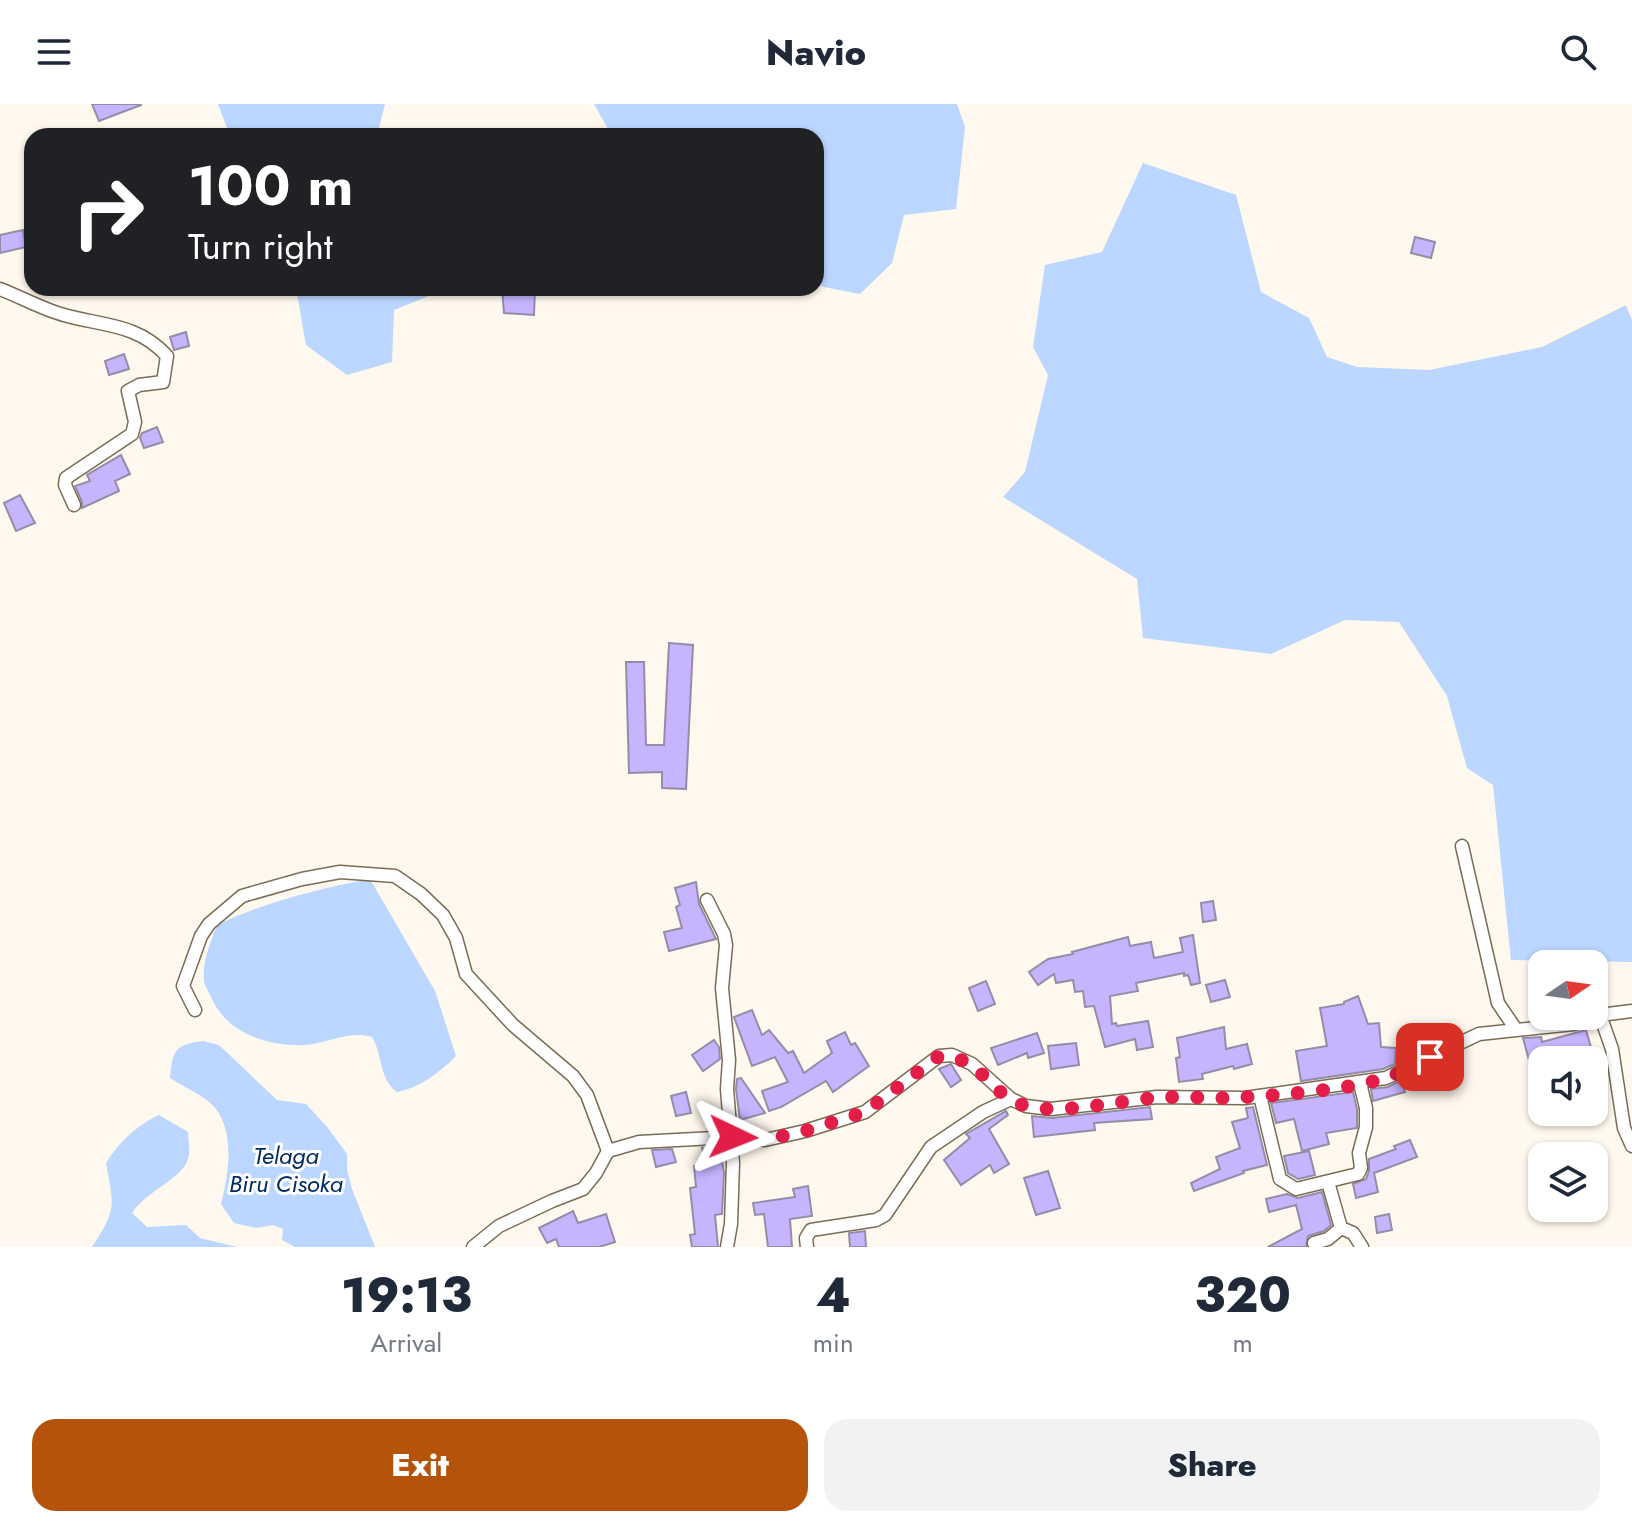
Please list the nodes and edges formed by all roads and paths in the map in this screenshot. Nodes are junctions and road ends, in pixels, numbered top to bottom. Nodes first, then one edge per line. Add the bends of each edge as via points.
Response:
1 (0, 289) edge
2 (74, 505) dead end
3 (1462, 846) dead end
4 (707, 900) dead end
5 (195, 1010) dead end
6 (1632, 1011) edge
7 (1608, 1014) edge
8 (1528, 1027) edge
9 (1515, 1028) junction
10 (1605, 1030) edge
11 (1360, 1083) junction
12 (1260, 1096) junction
13 (1011, 1099) junction
14 (733, 1137) junction
15 (1632, 1146) edge
16 (608, 1151) junction
17 (1328, 1182) junction
18 (1341, 1228) junction
19 (1314, 1243) dead end
20 (473, 1247) edge
21 (727, 1247) edge
22 (807, 1247) edge
23 (1362, 1247) edge

1 - 2 street via 64,315 112,323 167,356 163,382 128,391 135,422 132,434 66,478
3 - 9 street via 1498,1003
4 - 14 street via 726,945 722,988
5 - 16 street via 183,986 201,936 242,896 340,872 395,876 443,915 466,974 513,1025 573,1076 587,1095
6 - 7 street
8 - 9 street
9 - 11 street via 1479,1034 1386,1078
10 - 15 street
11 - 12 street
11 - 17 street via 1366,1118 1361,1168 1358,1174
12 - 13 street via 1157,1097 1051,1109
12 - 17 street via 1280,1179 1296,1189
13 - 14 street via 972,1064 952,1055 939,1056 865,1112 765,1140
13 - 22 street via 931,1147 885,1215 811,1230
14 - 16 street via 639,1142
14 - 21 street
16 - 20 street via 583,1189 499,1226
17 - 18 street
18 - 19 street
18 - 23 street via 1353,1233

